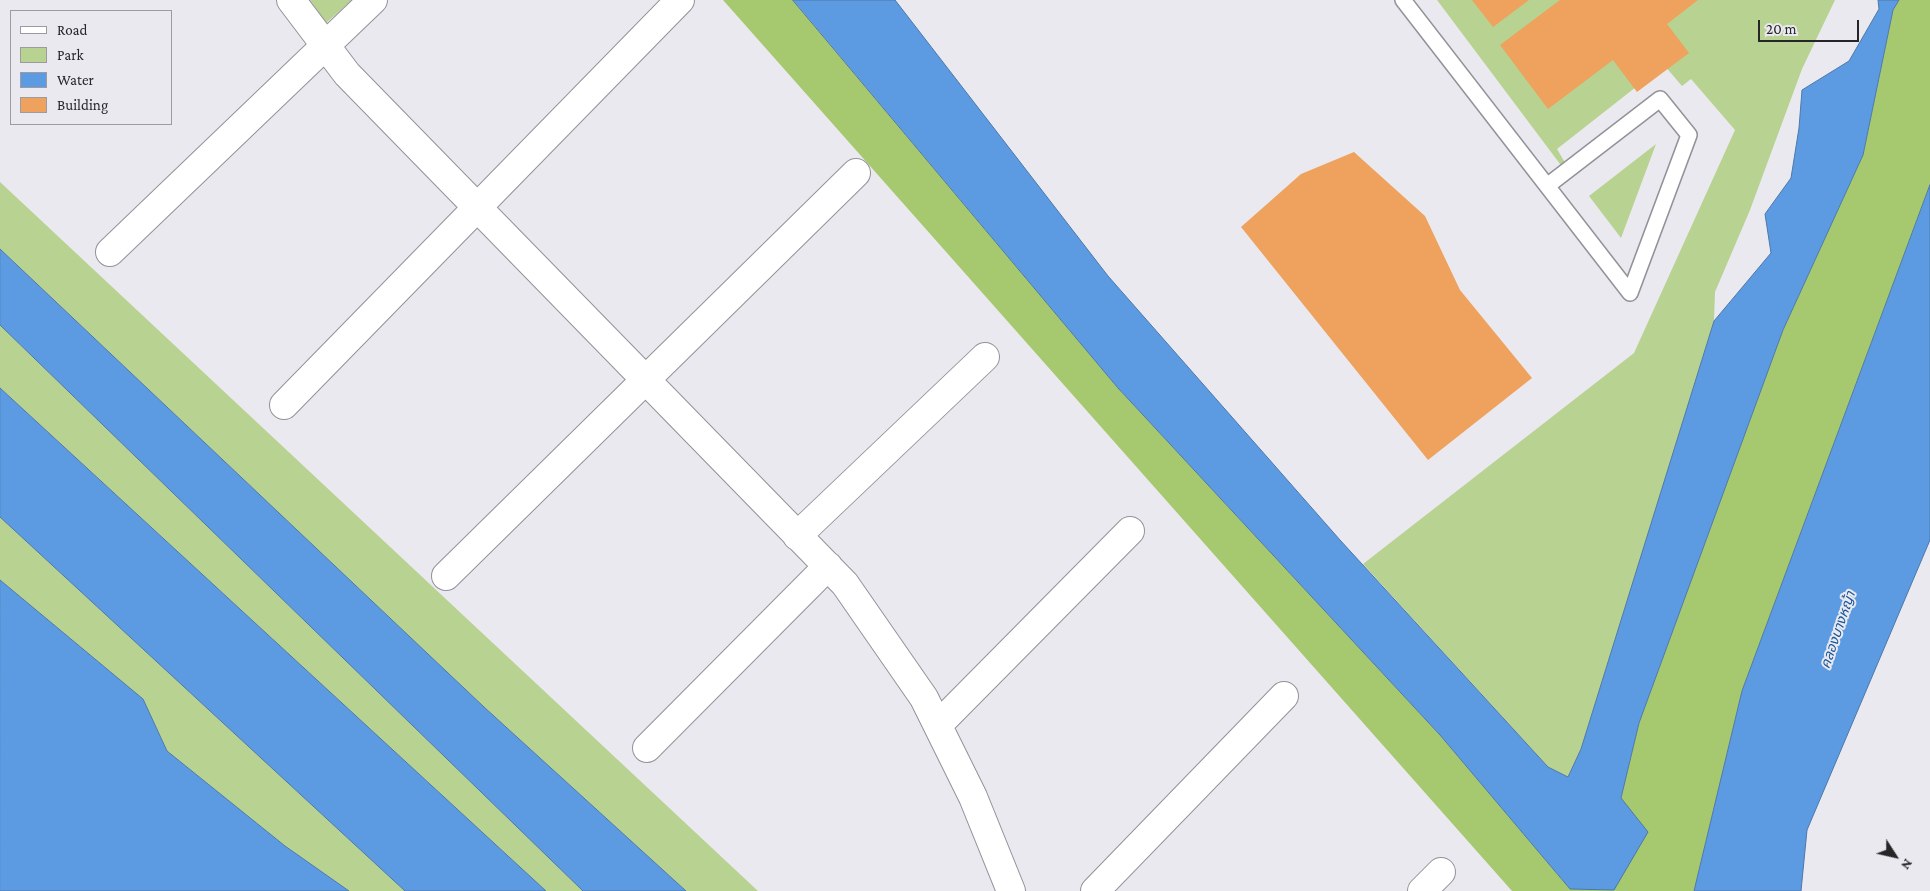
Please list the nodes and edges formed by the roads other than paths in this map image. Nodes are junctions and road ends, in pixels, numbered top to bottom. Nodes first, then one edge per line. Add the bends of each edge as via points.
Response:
1 (291, 0) edge
2 (373, 0) edge
3 (680, 0) edge
4 (1403, 0) edge
5 (326, 45) junction
6 (856, 173) dead end
7 (1547, 186) junction
8 (477, 207) junction
9 (110, 252) dead end
10 (984, 357) dead end
11 (646, 380) junction
12 (284, 405) dead end
13 (1130, 531) dead end
14 (798, 536) junction
15 (828, 566) junction
16 (446, 576) dead end
17 (1284, 696) dead end
18 (938, 725) junction
19 (647, 748) dead end
20 (1441, 872) dead end
21 (1011, 891) edge
22 (1095, 891) edge
23 (1422, 891) edge

1 - 5 street
2 - 5 street
3 - 8 street
4 - 7 lane
5 - 8 street via 347,74
5 - 9 street
6 - 11 street
7 - 7 lane via 1630,293 1689,135 1660,99
8 - 11 street
8 - 12 street
10 - 14 street
11 - 14 street
11 - 16 street
13 - 18 street
14 - 15 street
15 - 18 street via 845,584 924,698
15 - 19 street
17 - 22 street
18 - 21 street via 973,798
20 - 23 street

